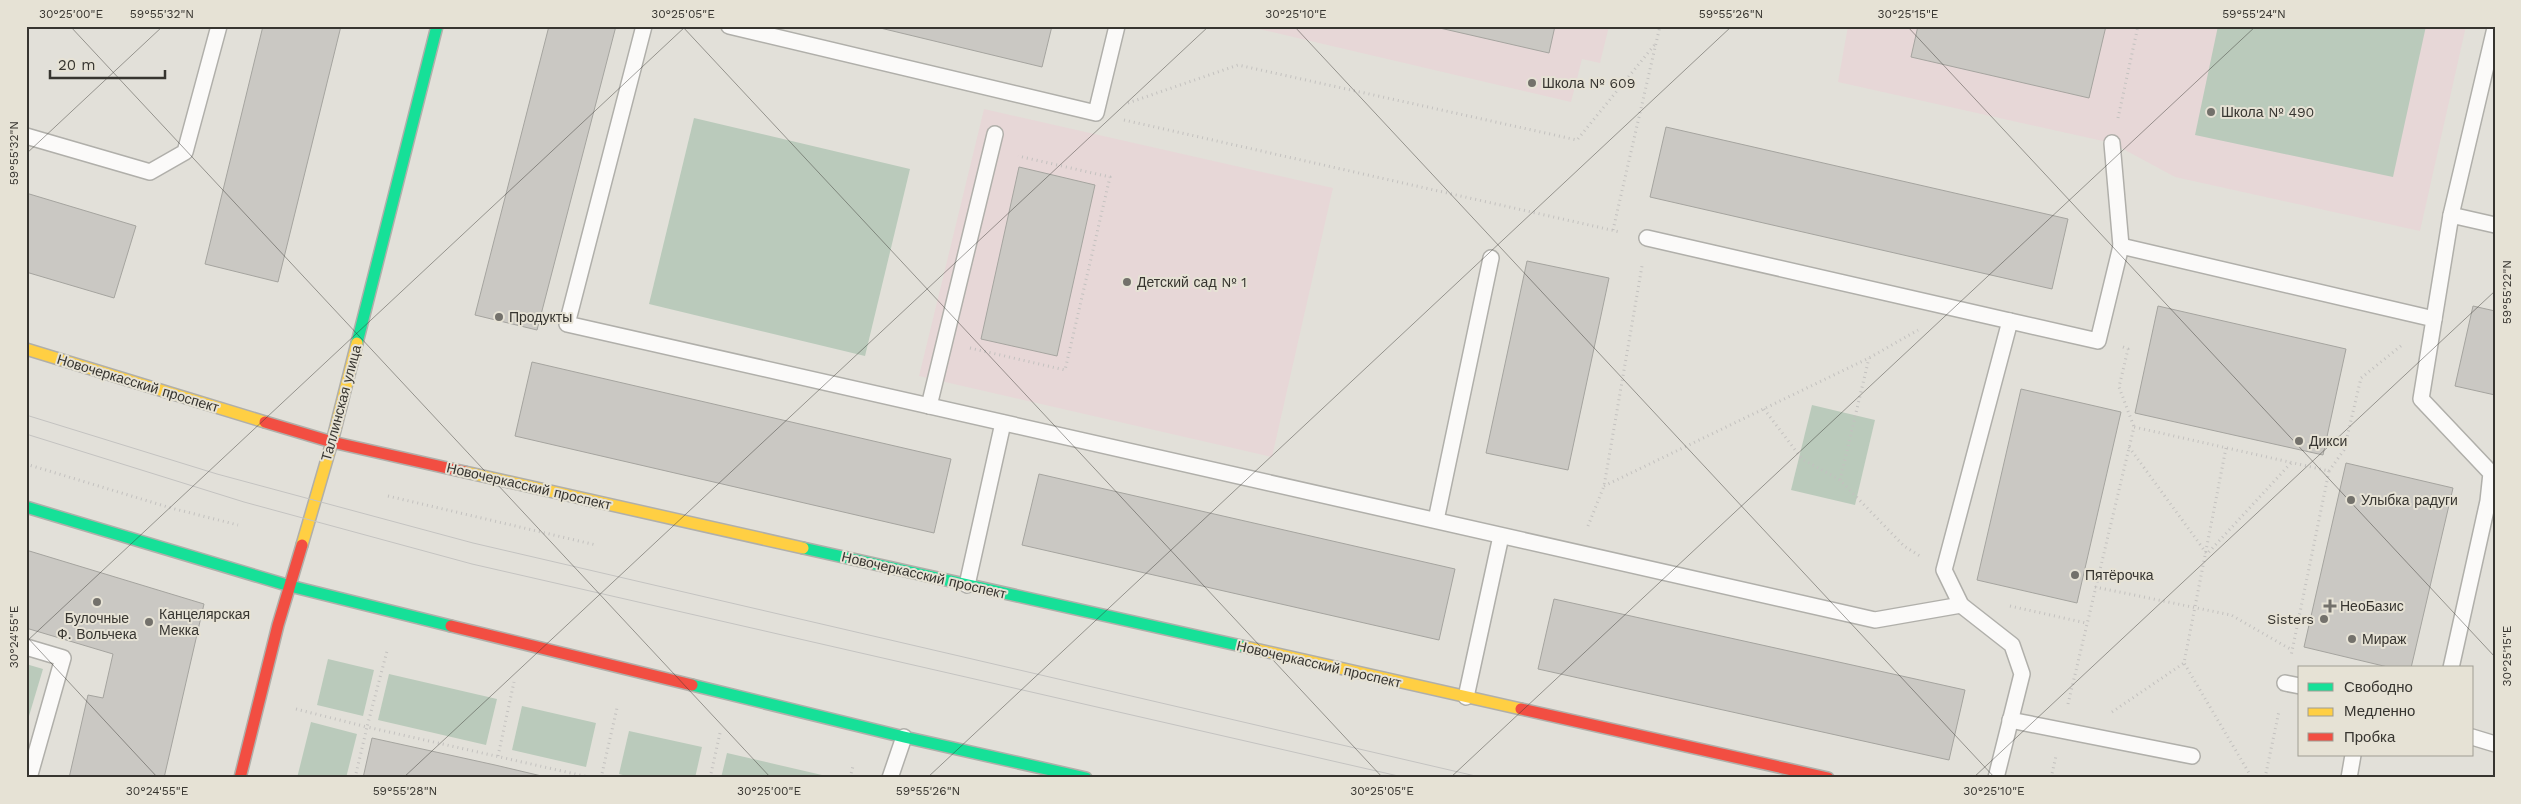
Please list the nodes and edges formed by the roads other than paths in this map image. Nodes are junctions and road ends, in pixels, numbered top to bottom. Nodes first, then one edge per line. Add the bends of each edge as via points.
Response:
1 (219, 26) edge
2 (437, 26) edge
3 (644, 26) edge
4 (729, 26) edge
5 (1117, 26) edge
6 (2495, 28) edge
7 (995, 134) dead end
8 (26, 136) edge
9 (2112, 143) road end
10 (2450, 215) junction
11 (2495, 225) edge
12 (1647, 238) road end
13 (2121, 246) junction
14 (1491, 258) dead end
15 (2434, 319) junction
16 (2010, 321) junction
17 (26, 349) edge
18 (930, 406) junction
19 (1004, 423) junction
20 (332, 442) junction
21 (26, 507) edge
22 (1436, 520) junction
23 (1501, 536) junction
24 (967, 585) junction
25 (290, 586) junction
26 (1961, 605) junction
27 (26, 647) edge
28 (2451, 666) edge
29 (1466, 696) junction
30 (2010, 720) junction
31 (904, 736) junction
32 (2474, 739) edge
33 (2495, 744) edge
34 (2192, 756) dead end
35 (2353, 756) edge
36 (28, 778) edge
37 (240, 778) edge
38 (890, 778) edge
39 (1086, 778) edge
40 (1828, 778) edge
41 (1996, 778) edge
42 (2349, 778) edge

1 - 8 lane via 186,152 150,172
2 - 20 main road, Таллинская улица
3 - 18 lane via 567,324
4 - 5 lane via 1096,114
6 - 10 lane
7 - 18 lane
9 - 13 lane
10 - 11 lane
10 - 15 lane
12 - 16 lane
13 - 15 lane
13 - 16 lane via 2098,341
14 - 22 lane
15 - 28 lane via 2421,399 2491,473 2488,501
16 - 26 lane via 1944,570
17 - 20 main road, Новочеркасский проспект
18 - 19 lane
19 - 22 lane
19 - 24 lane
20 - 24 main road, Новочеркасский проспект
20 - 25 main road, Таллинская улица
21 - 25 main road
22 - 23 lane
23 - 26 lane via 1875,620
23 - 29 lane
24 - 29 main road, Новочеркасский проспект
25 - 31 main road
25 - 37 main road, Таллинская улица
26 - 30 lane via 2012,645 2022,674
27 - 36 lane via 63,658
29 - 40 main road, Новочеркасский проспект
30 - 34 lane
30 - 41 lane
31 - 38 lane
31 - 39 main road
32 - 33 lane
35 - 42 lane

